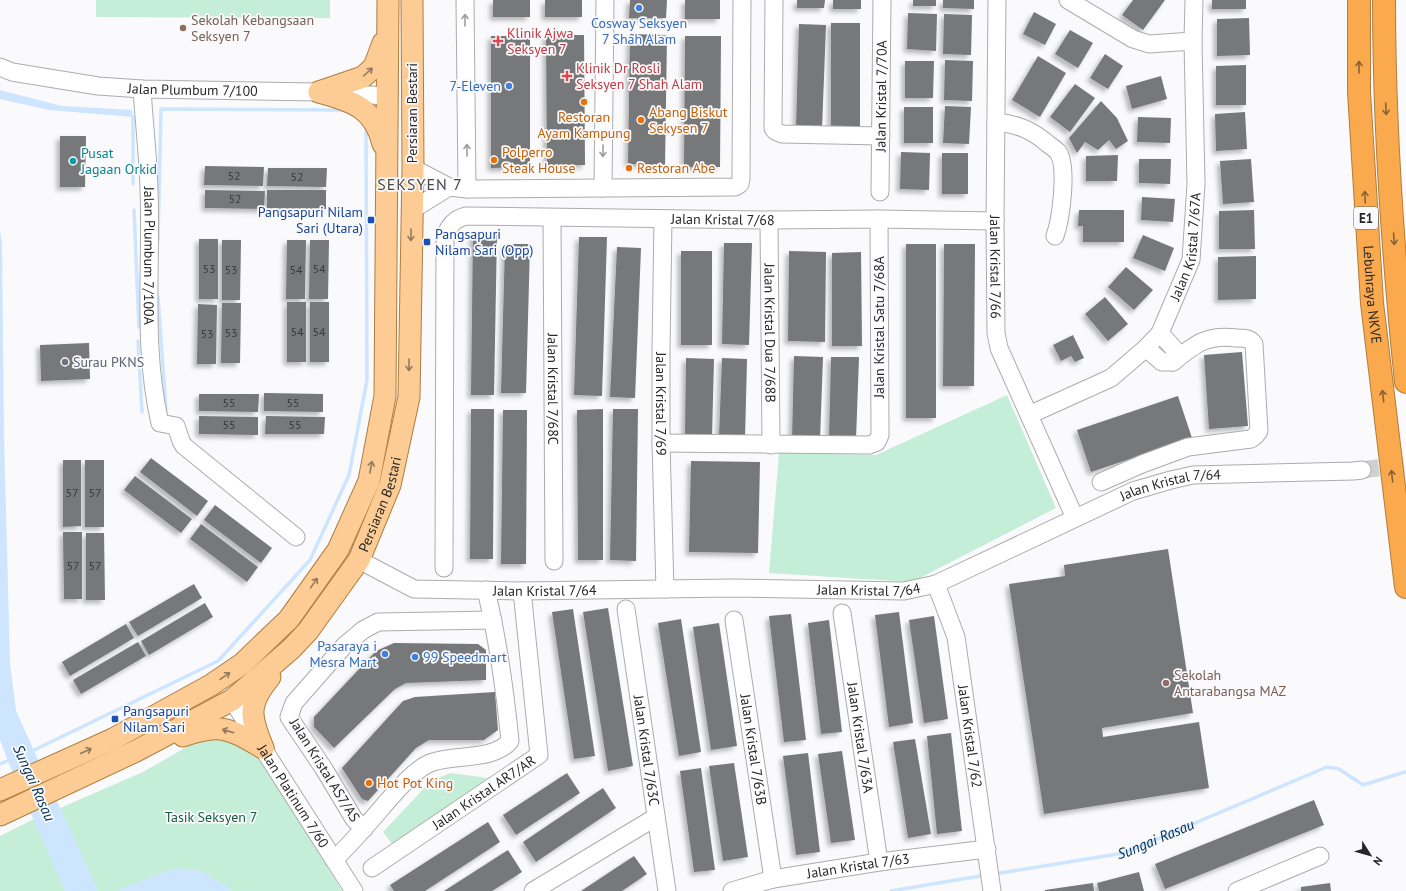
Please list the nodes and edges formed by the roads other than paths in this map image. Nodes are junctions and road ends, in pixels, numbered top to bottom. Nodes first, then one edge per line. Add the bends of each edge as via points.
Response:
1 (388, 0) edge
2 (407, 0) edge
3 (412, 0) edge
4 (465, 0) edge
5 (605, 0) edge
6 (742, 0) edge
7 (774, 0) edge
8 (882, 0) edge
9 (997, 0) edge
10 (1068, 0) edge
11 (1194, 0) edge
12 (1359, 0) edge
13 (1384, 0) edge
14 (388, 26) junction
15 (1193, 41) junction
16 (0, 67) edge
17 (142, 89) junction
18 (319, 92) junction
19 (387, 96) junction
20 (996, 122) junction
21 (881, 136) junction
22 (387, 158) junction
23 (413, 168) junction
24 (449, 188) junction
25 (467, 188) junction
26 (603, 188) junction
27 (880, 192) dead end
28 (412, 210) junction
29 (552, 218) junction
30 (663, 219) junction
31 (879, 219) junction
32 (769, 220) junction
33 (995, 221) junction
34 (1055, 236) dead end
35 (1160, 332) junction
36 (1146, 348) junction
37 (1173, 362) junction
38 (1406, 382) edge
39 (1029, 416) junction
40 (661, 443) junction
41 (771, 445) junction
42 (1362, 470) tunnel mouth
43 (1101, 482) dead end
44 (1075, 518) junction
45 (296, 537) dead end
46 (359, 560) junction
47 (554, 561) dead end
48 (444, 568) dead end
49 (936, 584) junction
50 (1406, 587) edge
51 (665, 589) junction
52 (486, 590) junction
53 (522, 591) junction
54 (626, 609) dead end
55 (842, 613) dead end
56 (493, 620) junction
57 (734, 620) dead end
58 (291, 649) junction
59 (232, 700) junction
60 (112, 739) junction
61 (263, 748) junction
62 (136, 751) junction
63 (2, 790) edge
64 (8, 812) edge
65 (656, 817) junction
66 (364, 829) junction
67 (988, 855) junction
68 (1320, 856) dead end
69 (334, 860) junction
70 (879, 862) junction
71 (372, 868) dead end
72 (773, 880) junction
73 (1256, 888) edge
74 (354, 891) edge
75 (533, 891) edge
76 (667, 891) edge
77 (732, 891) edge
78 (992, 891) edge
79 (1237, 891) edge

1 - 14 main road, Persiaran Bestari
2 - 19 main road via 401,77
3 - 23 main road, Persiaran Bestari
25 -> 4 street
5 -> 26 street
6 - 26 street via 740,184 735,187
7 - 21 street via 775,131 782,134
8 - 21 street, Jalan Kristal 7/70A
9 - 20 street, Jalan Kristal 7/66
10 - 15 street via 1133,39 1149,44
11 - 15 street, Jalan Kristal 7/67A
50 -> 12 highway, Lebuhraya NKVE / E1 via 1372,303 1359,92
13 -> 38 highway, Lebuhraya NKVE / E1 via 1388,148
18 -> 14 main road via 363,77 374,67
14 - 19 main road, Persiaran Bestari
15 - 35 street, Jalan Kristal 7/67A via 1196,184 1191,260
16 - 17 street, Jalan Plumbum 7/100 via 12,72 98,86
17 - 18 street, Jalan Plumbum 7/100
17 - 45 street, Jalan Plumbum 7/100A via 149,188 152,383 160,423 176,426 184,446
18 - 19 street, Jalan Plumbum 7/100
18 - 22 main road via 361,108 373,119 380,132
19 - 22 main road, Persiaran Bestari
20 - 33 street, Jalan Kristal 7/66
20 - 34 street via 1011,123 1027,129 1057,152 1063,164 1059,226
21 - 27 street, Jalan Kristal 7/70A
60 -> 22 main road, Persiaran Bestari via 211,685 242,664 289,619 338,550 369,481 385,396
23 - 24 street
23 - 28 main road, Persiaran Bestari
24 - 25 street
24 - 28 street
25 - 26 street
28 -> 46 main road, Persiaran Bestari via 409,397 390,485
29 - 30 street, Jalan Kristal 7/68
29 - 47 street, Jalan Kristal 7/68C
29 - 48 street, Jalan Kristal 7/68 via 466,216 458,218 447,230
30 - 32 street, Jalan Kristal 7/68
30 - 40 street, Jalan Kristal 7/69
31 - 32 street, Jalan Kristal 7/68
31 - 33 street, Jalan Kristal 7/68
31 - 41 street, Jalan Kristal Satu 7/68A via 880,435 877,442 870,445
32 - 41 street, Jalan Kristal Dua 7/68B
33 - 39 street, Jalan Kristal 7/66 via 996,333
35 - 36 street, Jalan Kristal 7/67A
35 - 37 street via 1176,351
36 - 37 street via 1162,362
36 - 39 street, Jalan Kristal 7/67A via 1111,378
37 - 43 street via 1193,345 1208,338 1233,337 1252,341 1259,430 1256,435 1251,438 1188,447
39 - 44 street, Jalan Kristal 7/66
40 - 41 street
40 - 51 street, Jalan Kristal 7/69
42 - 44 street, Jalan Kristal 7/64 via 1193,475 1133,491
44 - 49 street, Jalan Kristal 7/64
46 - 52 street, Jalan Kristal 7/64 via 414,589
46 - 58 main road, Persiaran Bestari
49 - 51 street, Jalan Kristal 7/64 via 904,591
49 - 67 street, Jalan Kristal 7/62 via 956,637
51 - 53 street, Jalan Kristal 7/64
52 - 53 street, Jalan Kristal 7/64
52 - 56 street, Jalan Kristal AR7/AR
53 - 71 street, Jalan Kristal AR7/AR via 539,755
54 - 65 street, Jalan Kristal 7/63C
55 - 70 street, Jalan Kristal 7/63A
56 - 66 street, Jalan Kristal AR7/AR via 505,687 510,741 497,752 447,758 431,762 421,768 391,797
56 - 66 street, Jalan Kristal AS7/AS via 378,622 363,630 344,646 294,702 289,717 354,819
57 - 72 street, Jalan Kristal 7/63B
58 - 59 main road, Persiaran Bestari
58 - 61 main road via 262,687 253,705 254,724
59 - 60 main road via 220,697 204,702 149,730
59 - 61 street, Jalan Platinum 7/60
59 - 62 main road, Persiaran Bestari
63 -> 60 main road, Persiaran Bestari
61 -> 62 main road via 234,732 218,728 200,730
61 - 69 street, Jalan Platinum 7/60
62 - 64 main road, Persiaran Bestari
65 - 75 street
65 - 76 street, Jalan Kristal 7/63C
66 - 69 street, Jalan Kristal AR7/AR
67 - 70 street, Jalan Kristal 7/63
67 - 78 street, Jalan Kristal 7/62
68 - 73 street
69 - 74 street, Jalan Platinum 7/60
70 - 72 street, Jalan Kristal 7/63
72 - 77 street, Jalan Kristal 7/63
73 - 79 street

